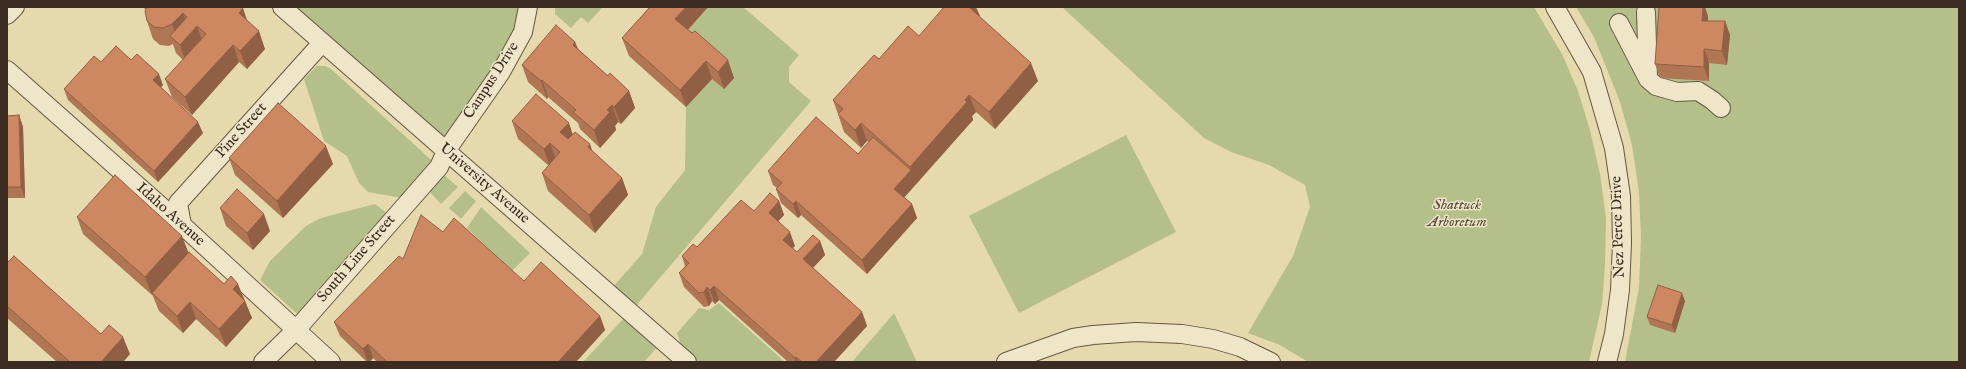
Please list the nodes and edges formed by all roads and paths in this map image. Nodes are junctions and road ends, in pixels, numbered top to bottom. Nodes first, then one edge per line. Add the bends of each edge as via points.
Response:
1 (14, 7) edge
2 (282, 7) edge
3 (528, 7) edge
4 (1555, 7) edge
5 (1646, 12) dead end
6 (7, 16) edge
7 (1619, 23) dead end
8 (322, 43) junction
9 (7, 70) edge
10 (1648, 79) junction
11 (1721, 108) dead end
12 (446, 152) junction
13 (182, 225) junction
14 (296, 330) junction
15 (263, 362) edge
16 (331, 362) edge
17 (687, 362) edge
18 (1006, 362) edge
19 (1271, 362) edge
20 (1607, 362) edge

1 - 6 street
2 - 8 street, University Avenue
3 - 12 street, Campus Drive via 523,32 501,72
4 - 20 street, Nez Perce Drive via 1592,72 1615,155 1621,196 1622,243 1620,290
5 - 10 street
7 - 10 street
8 - 12 street, University Avenue
8 - 13 street, Pine Street via 178,203
9 - 13 street, Idaho Avenue
10 - 11 street via 1656,86 1677,92 1698,91
12 - 14 street, South Line Street via 439,167
12 - 17 street, University Avenue
13 - 14 street, Idaho Avenue
14 - 15 street, South Line Street
14 - 16 street, Idaho Avenue
18 - 19 street via 1073,338 1136,332 1182,334 1213,339 1240,347

